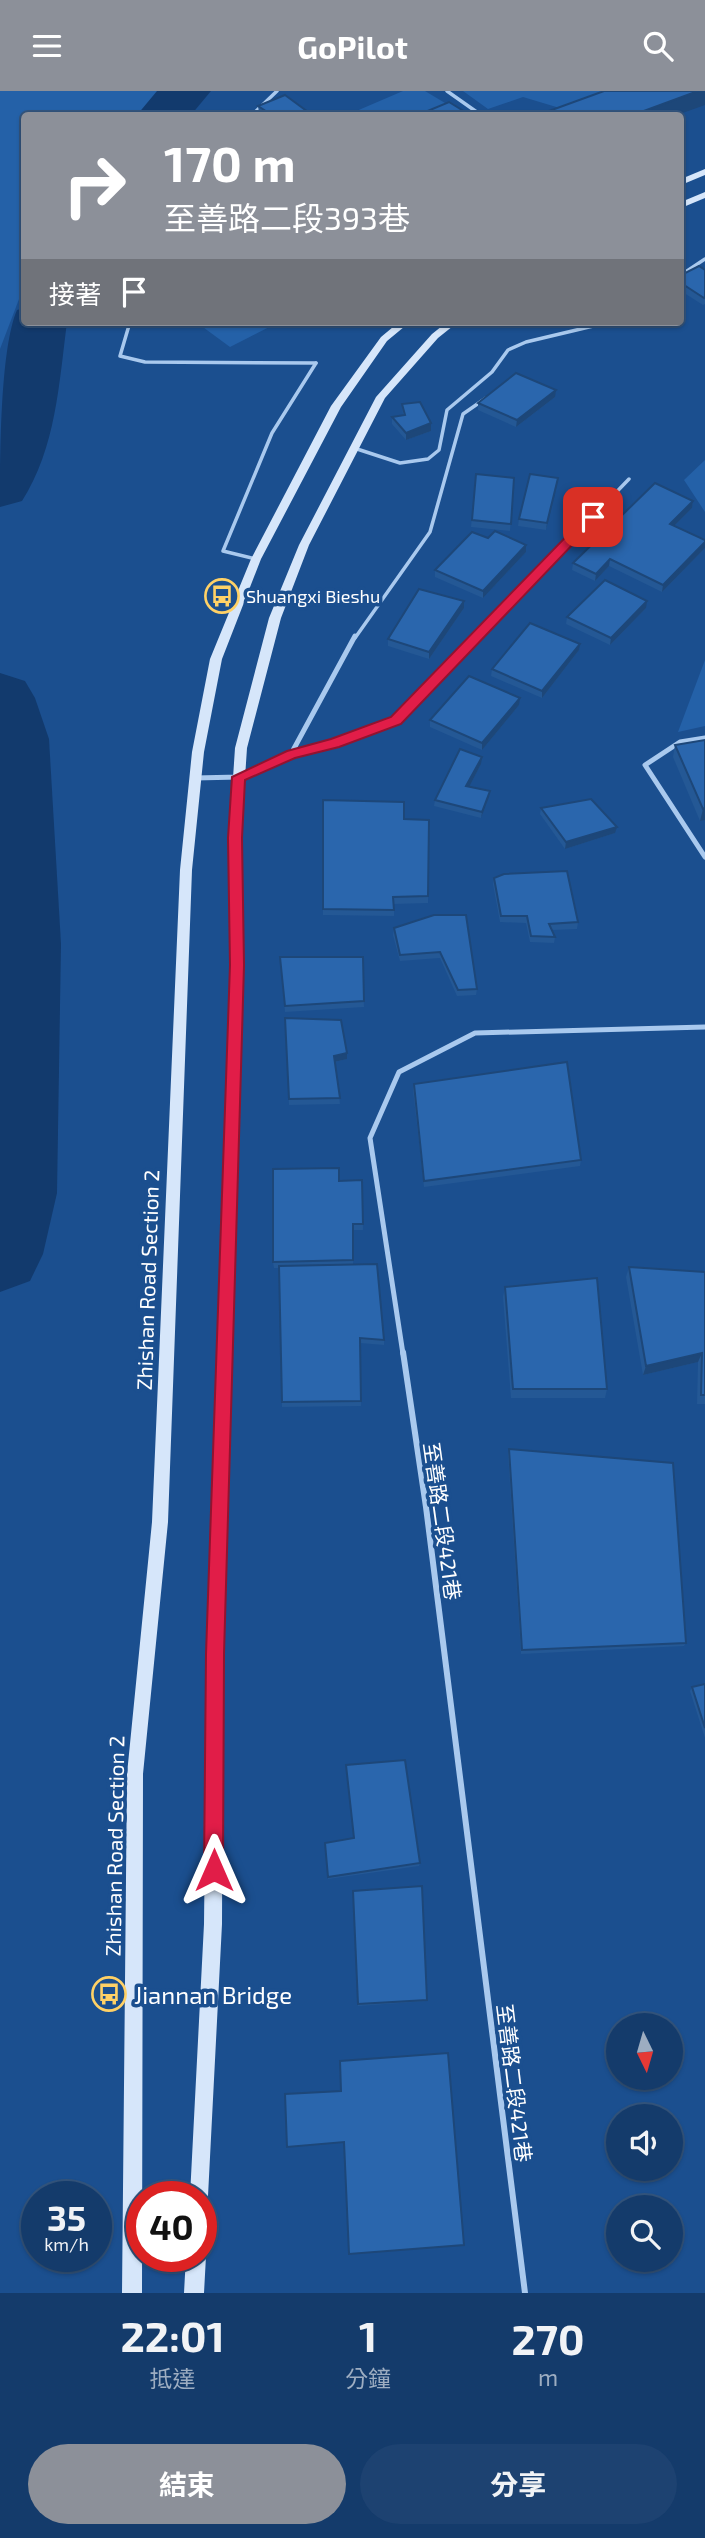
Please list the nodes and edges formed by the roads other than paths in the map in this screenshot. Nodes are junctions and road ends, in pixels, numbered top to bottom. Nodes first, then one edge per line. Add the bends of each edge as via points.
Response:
1 (277, 91) edge
2 (447, 91) edge
3 (255, 112) edge
4 (477, 112) edge
5 (705, 171) edge
6 (684, 181) edge
7 (705, 195) edge
8 (684, 204) edge
9 (705, 259) edge
10 (684, 273) edge
11 (129, 326) edge
12 (400, 326) edge
13 (448, 326) edge
14 (593, 326) edge
15 (489, 395) edge
16 (354, 448) junction
17 (629, 479) dead end
18 (256, 559) junction
19 (705, 738) edge
20 (292, 754) junction
21 (239, 777) junction
22 (195, 778) junction
23 (705, 857) edge
24 (705, 1027) edge
25 (200, 2181) edge
26 (195, 2272) edge
27 (132, 2293) edge
28 (194, 2293) edge
29 (526, 2293) edge

1 - 3 lane
2 - 4 lane
5 - 6 street
7 - 8 street
9 - 10 lane
11 - 18 lane via 120,356 145,362 316,363 272,433 223,551
12 - 18 street, Zhishan Road Section 2 via 384,339 336,405
13 - 16 street via 381,397
14 - 16 lane via 508,350 492,372 447,410 439,450 428,459 400,463
15 - 20 lane via 463,414 430,532 356,635
16 - 21 street via 304,545 275,618 241,748
17 - 20 lane via 396,720 334,744
18 - 22 street, Zhishan Road Section 2 via 216,659
19 - 23 lane via 680,742 645,765
20 - 21 lane
21 - 22 lane
21 - 25 street via 215,1654 213,1924
22 - 27 street, Zhishan Road Section 2 via 186,884 160,1523 135,1774
24 - 29 lane, 至善路二段421巷 via 475,1033 400,1072 370,1138 426,1507
26 - 28 street

